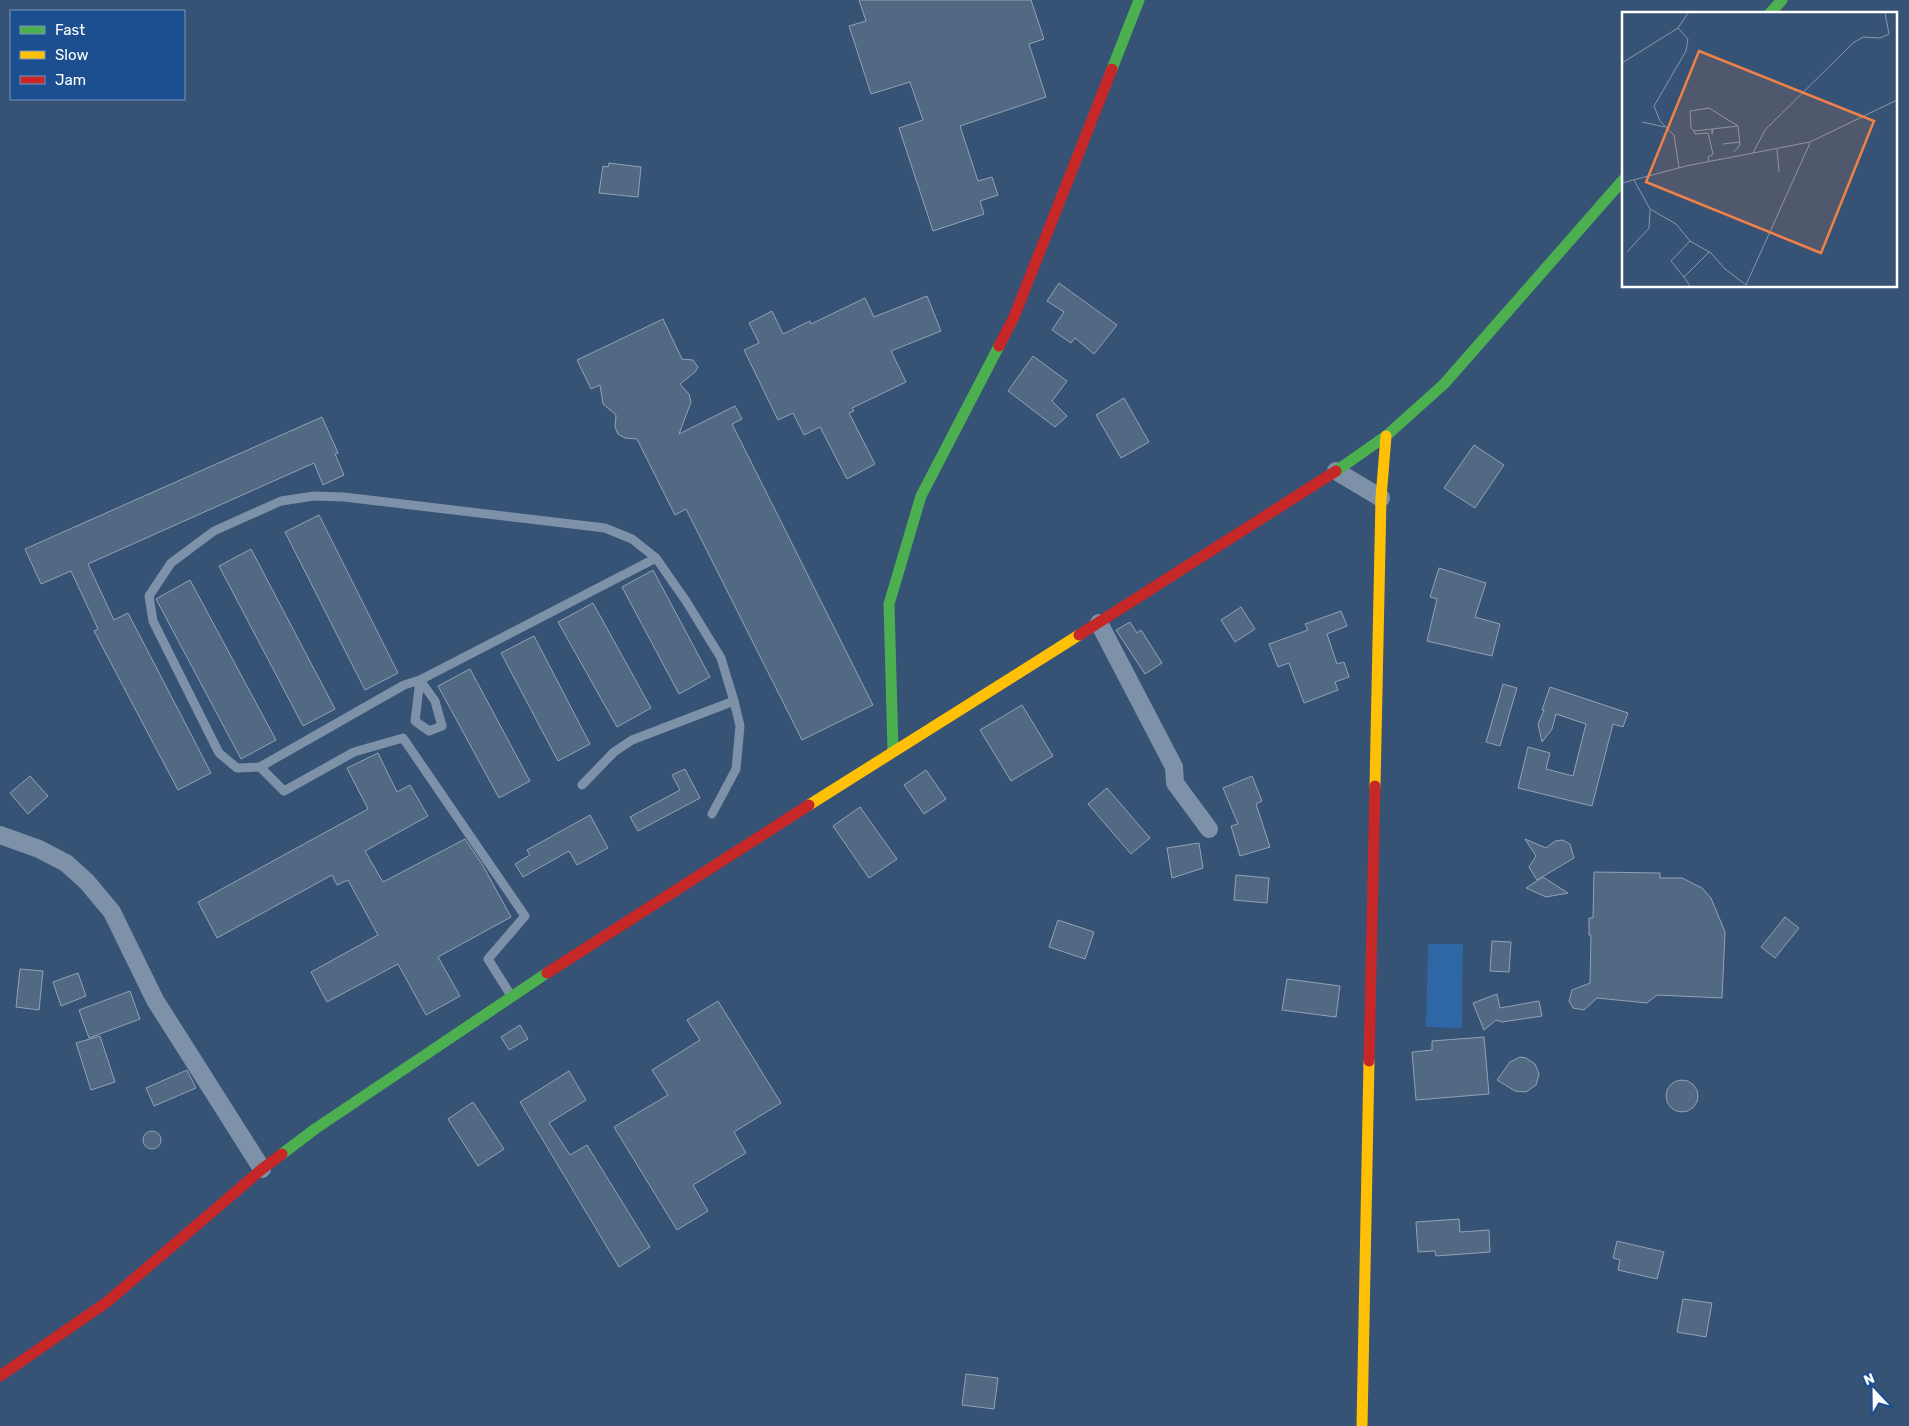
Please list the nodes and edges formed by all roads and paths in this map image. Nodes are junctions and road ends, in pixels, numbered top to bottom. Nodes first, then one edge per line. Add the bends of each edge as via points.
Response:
1 (1139, 0) edge
2 (1782, 0) edge
3 (1771, 12) edge
4 (1622, 181) edge
5 (1386, 436) junction
6 (1336, 471) junction
7 (1381, 498) junction
8 (656, 558) junction
9 (1099, 624) junction
10 (420, 680) junction
11 (734, 700) junction
12 (894, 751) junction
13 (260, 767) junction
14 (582, 785) dead end
15 (712, 814) dead end
16 (1209, 829) dead end
17 (0, 835) edge
18 (511, 996) junction
19 (262, 1169) junction
20 (0, 1376) edge
21 (1362, 1426) edge

1 - 12 main road via 1014,317 921,496 889,604
2 - 3 main road
4 - 5 main road via 1444,384
5 - 6 main road
5 - 7 main road
6 - 7 street
6 - 9 main road
7 - 21 main road
8 - 10 lane
8 - 11 lane via 721,658
8 - 13 lane via 632,539 604,528 344,497 314,496 281,501 214,531 171,563 149,596 153,621 219,753 237,768
9 - 12 main road
9 - 16 street via 1174,767 1175,783
10 - 10 lane via 435,701 442,726 429,731 415,721
10 - 13 lane via 404,684
11 - 14 lane via 632,740 614,752
11 - 15 lane via 740,726 736,769
12 - 18 main road
13 - 18 lane via 284,791 354,752 404,738 525,916 488,959
17 - 19 street via 39,849 66,864 87,882 112,912 155,1000
18 - 19 main road via 315,1129
19 - 20 main road via 107,1302

